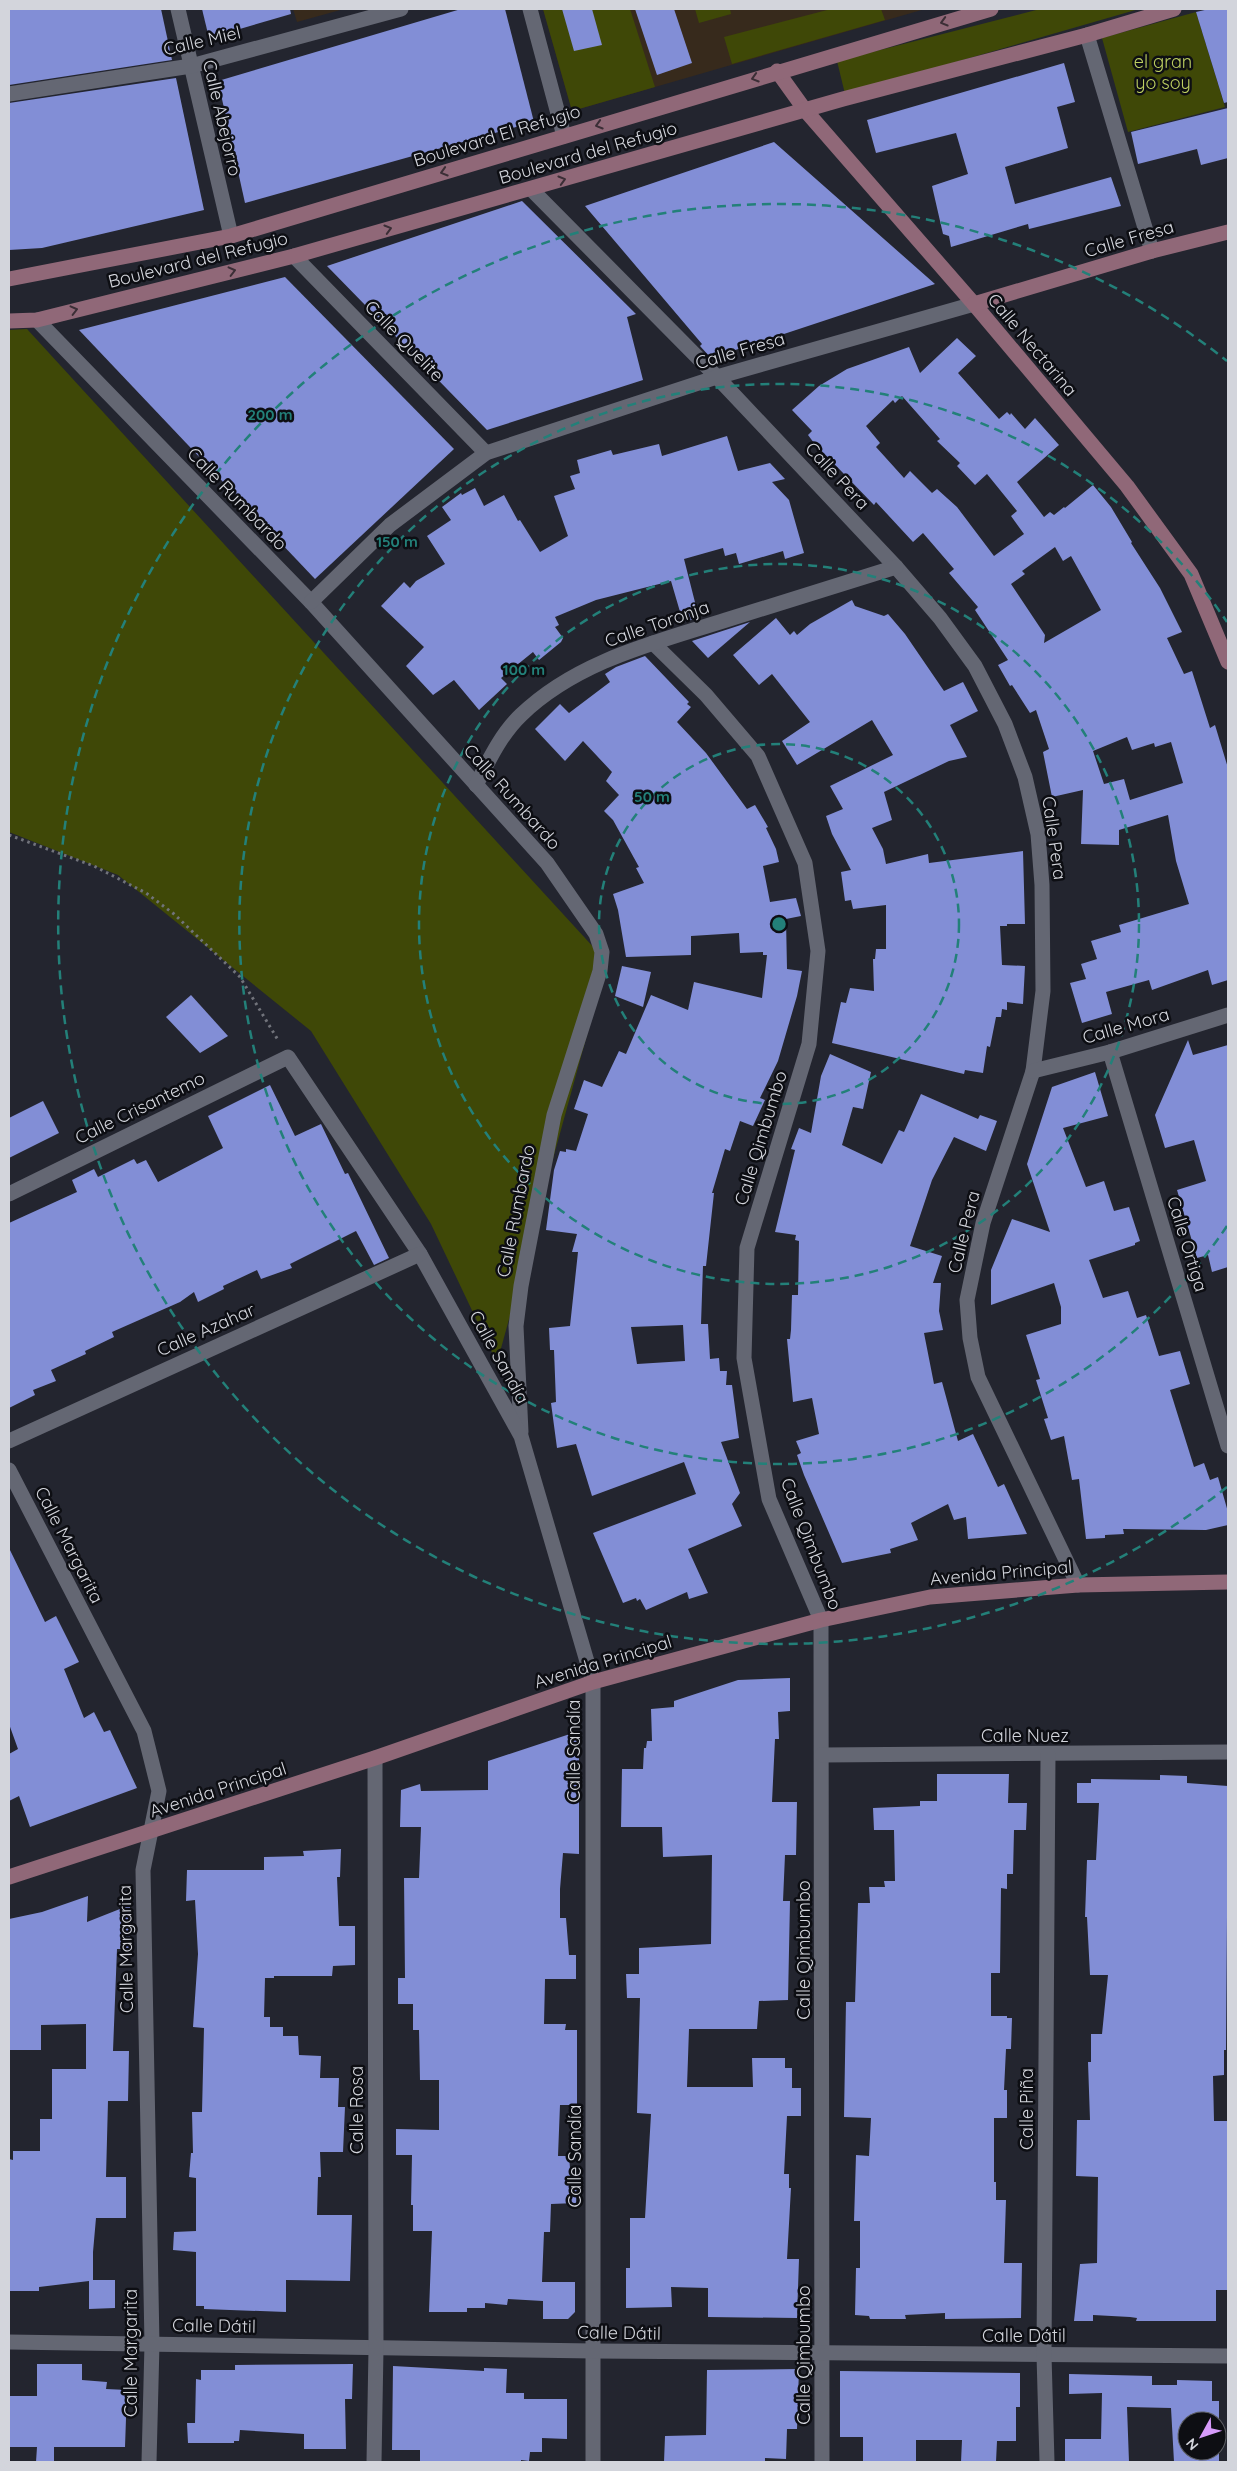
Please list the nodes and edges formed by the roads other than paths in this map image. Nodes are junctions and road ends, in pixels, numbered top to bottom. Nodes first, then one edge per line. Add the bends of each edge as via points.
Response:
1 (178, 9) edge
2 (401, 9) edge
3 (530, 9) edge
4 (991, 9) edge
5 (1174, 9) edge
6 (1087, 34) junction
7 (191, 66) junction
8 (778, 72) junction
9 (9, 94) edge
10 (805, 110) junction
11 (564, 136) junction
12 (531, 189) junction
13 (1228, 232) edge
14 (231, 236) junction
15 (1152, 252) junction
16 (294, 256) junction
17 (9, 278) edge
18 (974, 304) junction
19 (37, 320) junction
20 (9, 321) edge
21 (717, 377) junction
22 (486, 453) junction
23 (896, 567) junction
24 (311, 602) junction
25 (654, 643) junction
26 (1228, 662) edge
27 (476, 785) junction
28 (1228, 1015) edge
29 (1110, 1052) junction
30 (288, 1057) joint
31 (1033, 1071) junction
32 (9, 1194) edge
33 (420, 1254) junction
34 (521, 1436) junction
35 (9, 1441) edge
36 (1228, 1446) edge
37 (9, 1470) edge
38 (1228, 1582) edge
39 (1078, 1585) junction
40 (821, 1620) junction
41 (593, 1682) junction
42 (1228, 1752) edge
43 (822, 1755) junction
44 (1048, 1755) junction
45 (375, 1758) junction
46 (150, 1832) junction
47 (9, 1877) edge
48 (9, 2342) edge
49 (152, 2344) junction
50 (376, 2349) junction
51 (594, 2352) junction
52 (823, 2354) junction
53 (1044, 2354) junction
54 (1228, 2356) edge
55 (149, 2462) edge
56 (374, 2462) edge
57 (593, 2462) edge
58 (822, 2462) edge
59 (1047, 2462) edge

1 - 7 street, Calle Abejorro
2 - 7 street, Calle Miel
3 - 11 street
4 -> 8 street, Boulevard El Refugio
5 - 6 street, Boulevard del Refugio
6 - 10 street, Boulevard del Refugio
6 - 15 street
7 - 9 street, Calle Miel
7 - 14 street, Calle Abejorro
8 - 10 street, Calle Nectarina
8 -> 11 street, Boulevard El Refugio
12 -> 10 street, Boulevard del Refugio
10 - 18 street, Calle Nectarina
11 -> 14 street, Boulevard El Refugio
16 -> 12 street, Boulevard del Refugio
12 - 21 street, Calle Pera
13 - 15 street, Calle Fresa
14 - 17 street, Boulevard El Refugio
15 - 18 street, Calle Fresa
19 -> 16 street, Boulevard del Refugio
16 - 22 street, Calle Quelite
18 - 21 street, Calle Fresa
18 - 26 street, Calle Nectarina via 1127,486 1191,574
19 - 20 street, Boulevard del Refugio
19 - 24 street, Calle Rumbardo
21 - 22 street, Calle Fresa
21 - 23 street, Calle Pera
22 - 24 street, Calle Fresa via 390,525
23 - 25 street, Calle Toronja
23 - 31 street, Calle Pera via 940,618 975,666 1005,724 1030,796 1038,834 1043,943 1043,991
24 - 27 street, Calle Rumbardo
25 - 27 street, Calle Toronja via 588,668 537,700 504,734
25 - 40 street, Calle Qimbumbo via 706,695 758,756 805,863 818,951 808,1044 747,1248 744,1358 770,1499
27 - 34 street, Calle Rumbardo via 547,863 587,919 602,952 600,971 554,1115 521,1286 516,1326
28 - 29 street, Calle Mora
29 - 31 street, Calle Mora
29 - 36 street, Calle Ortiga
30 - 32 street, Calle Crisantemo
30 - 33 street, Calle Sandía
31 - 39 street, Calle Pera via 983,1223 967,1300 970,1338 978,1377
33 - 34 street, Calle Sandía
33 - 35 street, Calle Azahar
34 - 41 street, Calle Sandía
37 - 46 street, Calle Margarita via 144,1731 159,1791
38 - 39 street, Avenida Principal
39 - 40 street, Avenida Principal via 930,1597
40 - 41 street, Avenida Principal
40 - 43 street, Calle Qimbumbo
41 - 45 street, Avenida Principal
41 - 51 street, Calle Sandía
42 - 44 street, Calle Nuez
43 - 44 street, Calle Nuez
43 - 52 street, Calle Qimbumbo
44 - 53 street, Calle Piña
45 - 46 street, Avenida Principal
45 - 50 street, Calle Rosa
46 - 47 street, Avenida Principal
46 - 49 street, Calle Margarita via 144,1870
48 - 49 street, Calle Dátil
49 - 50 street, Calle Dátil
49 - 55 street, Calle Margarita
50 - 51 street, Calle Dátil
50 - 56 street, Calle Rosa
51 - 52 street, Calle Dátil
51 - 57 street, Calle Sandía
52 - 53 street, Calle Dátil
52 - 58 street, Calle Qimbumbo
53 - 54 street, Calle Dátil
53 - 59 street, Calle Piña

